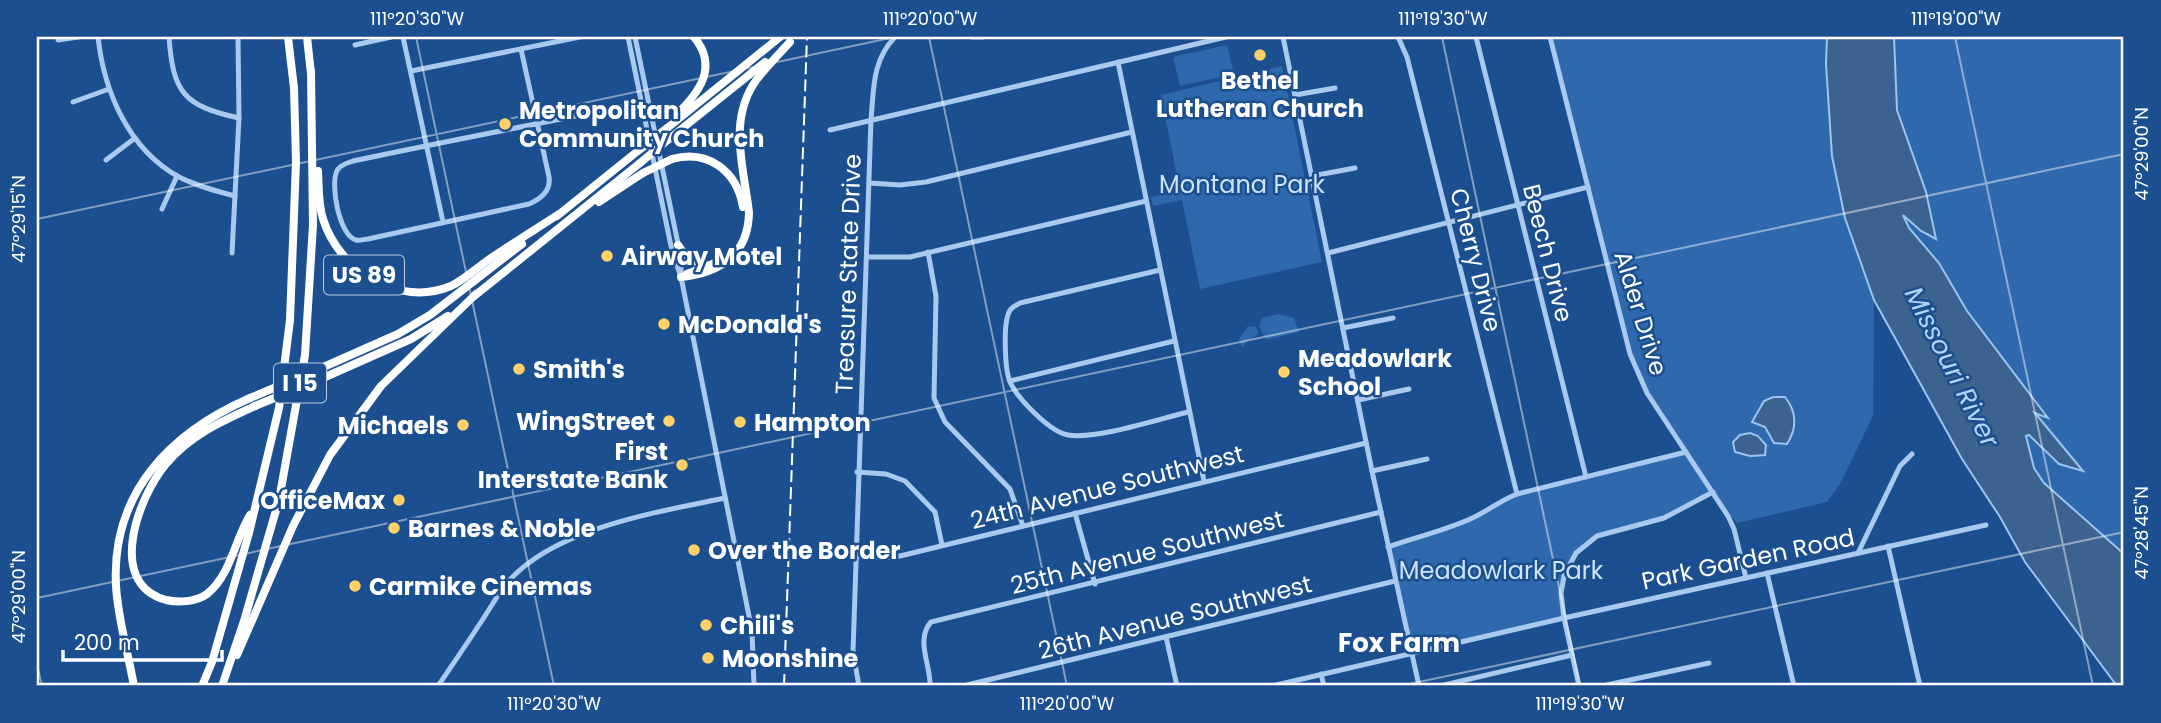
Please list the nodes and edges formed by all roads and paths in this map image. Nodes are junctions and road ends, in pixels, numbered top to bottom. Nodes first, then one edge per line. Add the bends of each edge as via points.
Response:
1 (78, 37) edge
2 (98, 37) edge
3 (169, 37) edge
4 (238, 37) edge
5 (288, 37) edge
6 (307, 37) edge
7 (391, 37) edge
8 (403, 37) edge
9 (580, 37) edge
10 (628, 37) edge
11 (635, 37) edge
12 (694, 37) edge
13 (780, 37) edge
14 (895, 37) edge
15 (972, 37) edge
16 (983, 37) edge
17 (1178, 37) edge
18 (1226, 37) edge
19 (1283, 37) edge
20 (1398, 37) edge
21 (1476, 37) edge
22 (1550, 37) edge
23 (58, 40) dead end
24 (794, 40) edge
25 (355, 45) dead end
26 (1181, 47) junction
27 (521, 49) junction
28 (1118, 62) junction
29 (311, 71) junction
30 (411, 71) junction
31 (1335, 88) dead end
32 (109, 89) junction
33 (1295, 95) junction
34 (73, 102) dead end
35 (621, 107) dead end
36 (239, 118) junction
37 (871, 119) junction
38 (537, 124) junction
39 (665, 127) junction
40 (830, 130) dead end
41 (1132, 132) junction
42 (135, 138) junction
43 (427, 145) junction
44 (106, 160) dead end
45 (1355, 168) dead end
46 (177, 176) junction
47 (1312, 176) junction
48 (869, 183) junction
49 (1588, 187) junction
50 (235, 196) junction
51 (1146, 201) junction
52 (1518, 206) junction
53 (162, 209) dead end
54 (559, 214) junction
55 (443, 222) junction
56 (1449, 224) junction
57 (549, 234) junction
58 (678, 245) junction
59 (928, 252) junction
60 (232, 253) dead end
61 (1328, 253) junction
62 (868, 257) junction
63 (715, 264) junction
64 (1160, 271) junction
65 (681, 276) junction
66 (477, 294) junction
67 (1393, 318) dead end
68 (1343, 328) junction
69 (1174, 341) junction
70 (321, 373) junction
71 (1010, 381) junction
72 (1409, 389) dead end
73 (1358, 400) junction
74 (252, 402) junction
75 (1188, 412) junction
76 (1366, 443) junction
77 (1686, 452) junction
78 (1912, 454) dead end
79 (1427, 459) dead end
80 (1372, 471) junction
81 (858, 472) junction
82 (1586, 478) junction
83 (1204, 481) junction
84 (1713, 492) junction
85 (1517, 494) junction
86 (725, 498) junction
87 (256, 506) junction
88 (1381, 512) junction
89 (1076, 513) junction
90 (1986, 525) dead end
91 (1023, 526) junction
92 (942, 545) junction
93 (1388, 547) junction
94 (1888, 547) junction
95 (1858, 553) junction
96 (856, 556) junction
97 (1767, 573) junction
98 (1745, 578) junction
99 (1395, 581) junction
100 (1095, 583) junction
101 (1564, 618) junction
102 (1166, 637) junction
103 (1411, 652) junction
104 (1572, 655) junction
105 (1709, 663) dead end
106 (1321, 674) junction
107 (134, 686) edge
108 (202, 686) edge
109 (223, 686) edge
110 (438, 686) edge
111 (757, 686) edge
112 (859, 686) edge
113 (930, 686) edge
114 (964, 686) edge
115 (1177, 686) edge
116 (1272, 686) edge
117 (1324, 686) edge
118 (1419, 686) edge
119 (1440, 686) edge
120 (1580, 686) edge
121 (1602, 686) edge
122 (1794, 686) edge
123 (1920, 686) edge

1 - 23 street
2 - 32 street
3 - 36 street via 178,87 193,103
4 - 36 street
5 - 87 highway, I 15 via 296,162 290,320 279,408
6 - 29 highway, I 15
7 - 25 street
8 - 30 street
9 - 27 street
10 - 65 street via 671,251
11 - 58 street
12 - 39 highway via 702,48 705,74 695,95
13 - 39 highway
14 - 37 street, Treasure State Drive via 875,69
15 - 16 street
17 - 26 street
18 - 26 street
19 - 33 street
20 - 56 street, Cherry Drive
21 - 52 street, Beech Drive
22 - 49 street, Alder Drive
24 - 57 highway, bridge
24 - 65 highway via 755,81 739,116 749,212 741,244 715,270
26 - 28 street
27 - 30 street
27 - 38 street
28 - 37 street
28 - 41 street
29 - 54 highway, US 89 via 322,216 344,258 373,281 409,291 452,285
29 - 109 highway, I 15 via 313,225 305,355 279,500
30 - 43 street
31 - 33 street
32 - 34 street
32 - 42 street
33 - 47 street
35 - 38 street
36 - 50 street
37 - 40 street
37 - 48 street, Treasure State Drive
38 - 43 street
38 - 55 street via 550,183 538,200
39 - 54 highway, bridge
41 - 48 street via 926,181
41 - 51 street
42 - 44 street
42 - 46 street
43 - 55 street
43 - 55 street via 353,161 337,170 341,224 356,240
45 - 47 street
46 - 50 street
46 - 53 street
47 - 61 street
48 - 62 street, Treasure State Drive
49 - 52 street
49 - 77 street, Alder Drive via 1637,375
50 - 60 street
51 - 59 street
51 - 64 street
52 - 56 street
52 - 82 street, Beech Drive
54 - 70 highway via 430,315
56 - 61 street
56 - 85 street, Cherry Drive
57 - 63 highway, bridge via 643,173 672,159 697,157 728,172 744,208 742,229 731,251
57 - 66 highway
58 - 63 highway via 694,263
58 - 65 street
59 - 62 street
59 - 91 street via 936,296 934,398 945,422 1010,489
61 - 68 street
62 - 81 street, Treasure State Drive
63 - 65 highway
64 - 69 street
64 - 71 street via 1020,303 1011,309 1006,319
65 - 86 street
66 - 70 highway via 411,339
66 - 109 highway via 381,386 330,455 293,526
67 - 68 street
68 - 73 street
69 - 71 street
69 - 75 street
70 - 74 highway, bridge
71 - 75 street via 1052,429 1066,435 1086,437
72 - 73 street
73 - 76 street
74 - 87 highway via 198,435 156,478 139,512 132,542 136,576 156,597 174,602 206,594 225,570
74 - 107 highway via 213,416 171,447 144,479 127,513 118,548 116,588
75 - 83 street
76 - 80 street
76 - 83 street, 24th Avenue Southwest
77 - 82 street
77 - 84 street, Alder Drive
78 - 95 street via 1900,466
79 - 80 street
80 - 88 street
81 - 92 street via 905,481 935,512
81 - 96 street, Treasure State Drive
82 - 85 street
83 - 89 street, 24th Avenue Southwest
84 - 98 street, Alder Drive via 1734,529
84 - 101 street via 1664,518 1597,536 1576,553 1564,576
85 - 93 street via 1466,521
86 - 110 street via 609,524 525,567 507,583
86 - 111 street via 752,631
87 - 108 highway, I 15
88 - 93 street
88 - 100 street, 25th Avenue Southwest
89 - 91 street, 24th Avenue Southwest
89 - 100 street
90 - 94 street, Park Garden Road
91 - 92 street, 24th Avenue Southwest
92 - 96 street, 24th Avenue Southwest via 885,558
93 - 99 street
94 - 95 street, Park Garden Road
94 - 123 street
95 - 97 street, Park Garden Road
96 - 112 street, Treasure State Drive via 853,652
97 - 98 street, Park Garden Road
97 - 122 street
98 - 101 street, Park Garden Road
99 - 102 street, 26th Avenue Southwest
99 - 103 street
100 - 113 street, 25th Avenue Southwest via 931,622 923,641
101 - 103 street, Park Garden Road
101 - 104 street
102 - 114 street, 26th Avenue Southwest
102 - 115 street
103 - 106 street, Park Garden Road
103 - 118 street
104 - 119 street
104 - 120 street
105 - 121 street
106 - 116 street, Park Garden Road
106 - 117 street

